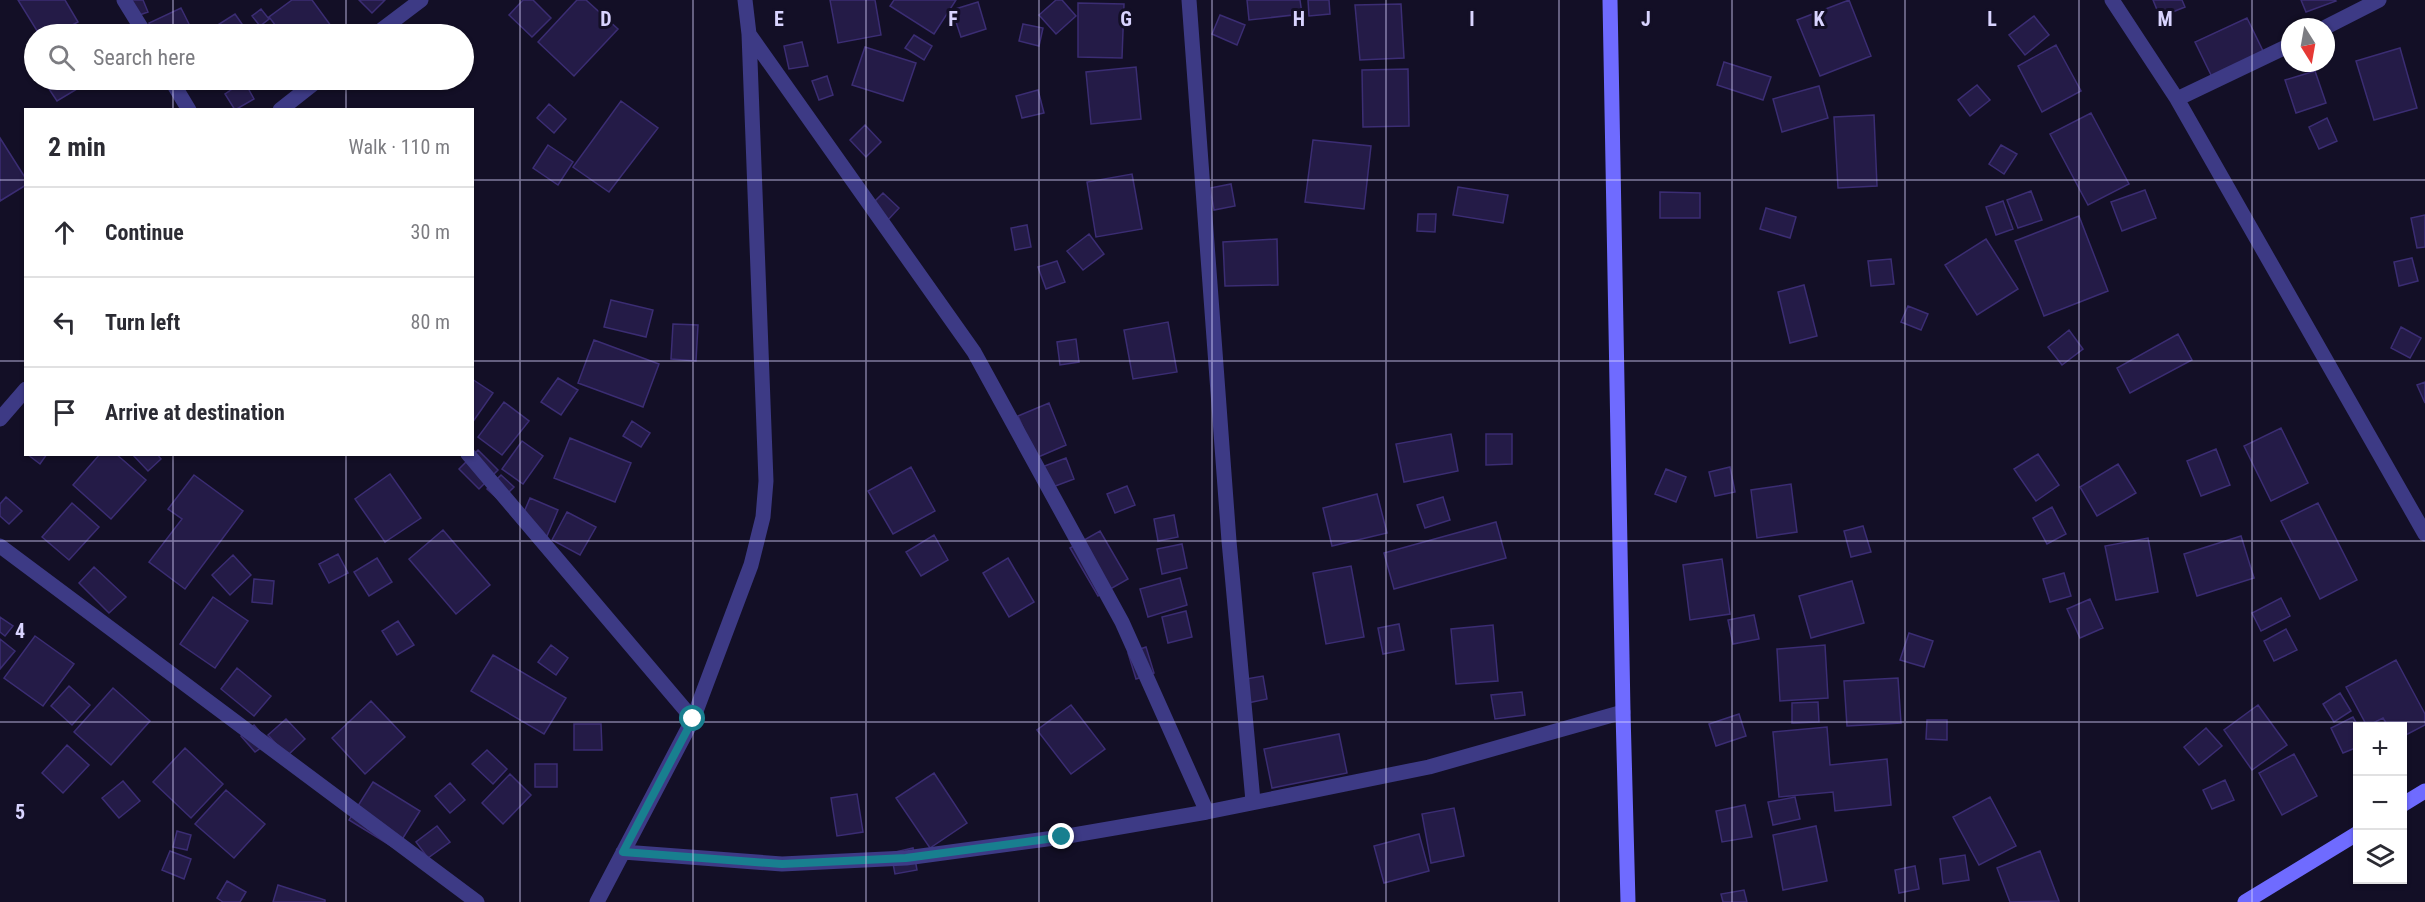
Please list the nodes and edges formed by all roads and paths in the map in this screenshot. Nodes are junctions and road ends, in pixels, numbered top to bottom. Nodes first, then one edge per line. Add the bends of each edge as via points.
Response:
1 (124, 0) edge
2 (421, 0) edge
3 (745, 0) edge
4 (1189, 0) edge
5 (1610, 0) edge
6 (2112, 0) edge
7 (2379, 0) edge
8 (2335, 22) edge
9 (139, 24) edge
10 (389, 24) edge
11 (748, 34) junction
12 (2281, 49) edge
13 (177, 90) edge
14 (305, 90) edge
15 (2176, 99) junction
16 (188, 108) edge
17 (283, 108) edge
18 (24, 391) edge
19 (0, 420) edge
20 (470, 456) edge
21 (2425, 534) edge
22 (0, 546) edge
23 (1623, 712) junction
24 (693, 719) junction
25 (2425, 791) edge
26 (1253, 801) junction
27 (2407, 802) edge
28 (1207, 812) junction
29 (2353, 836) edge
30 (623, 852) junction
31 (477, 902) edge
32 (597, 902) edge
33 (1628, 902) edge
34 (2245, 902) edge

1 - 9 street
2 - 10 street
3 - 11 street
4 - 26 street via 1229,541
5 - 23 street
6 - 15 street
7 - 8 street
11 - 24 street via 766,481 763,517 751,566
11 - 28 street via 974,352 1122,622
12 - 15 street
13 - 16 street
14 - 17 street
15 - 21 street
18 - 19 street
20 - 24 street
22 - 31 street
23 - 26 street via 1429,767
23 - 33 street
24 - 30 street
25 - 27 street
26 - 28 street
28 - 30 street via 1062,837 855,862 782,864
29 - 34 street
30 - 32 street

